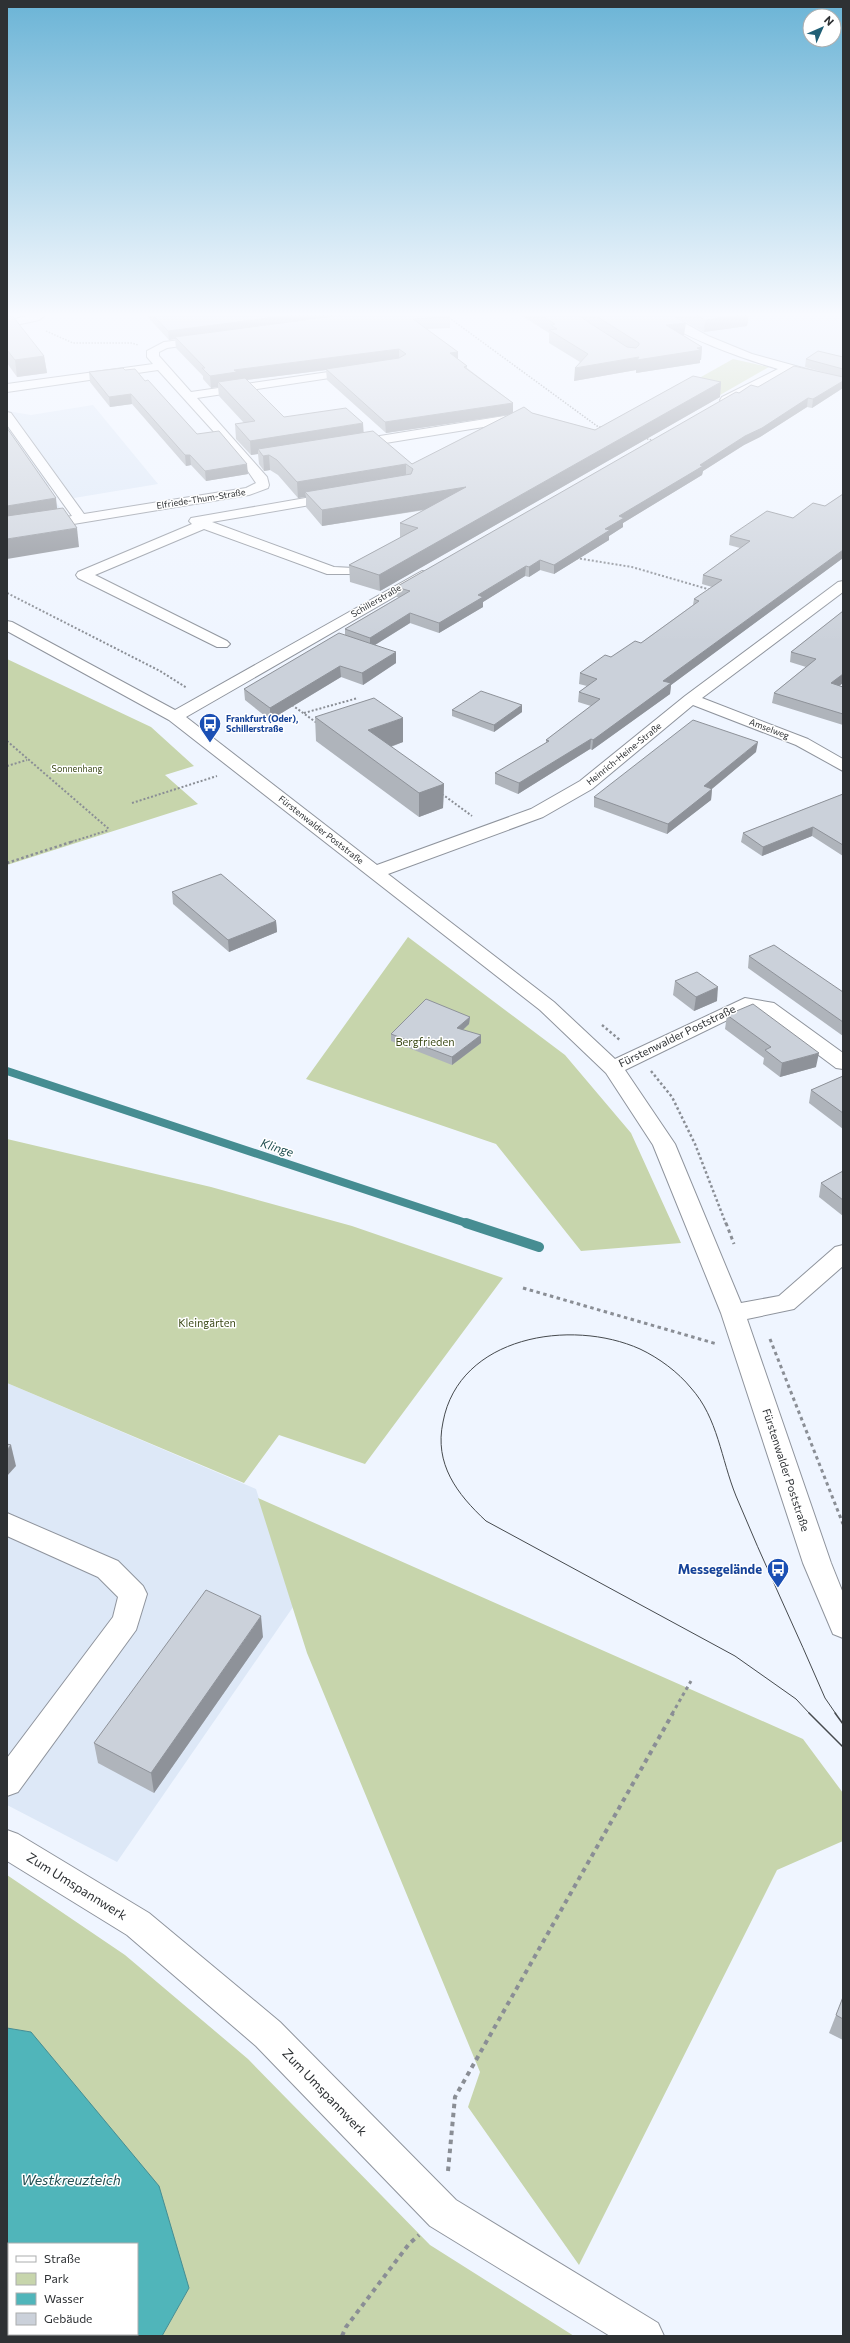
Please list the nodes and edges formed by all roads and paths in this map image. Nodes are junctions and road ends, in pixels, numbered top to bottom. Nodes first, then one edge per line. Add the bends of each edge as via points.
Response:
1 (17, 423) edge
2 (212, 423) edge
3 (483, 423) edge
4 (593, 423) edge
5 (609, 429) edge
6 (640, 437) edge
7 (655, 441) edge
8 (340, 446) edge
9 (262, 459) edge
10 (247, 461) junction
11 (262, 485) junction
12 (343, 495) edge
13 (164, 506) junction
14 (281, 506) junction
15 (81, 519) junction
16 (199, 522) junction
17 (7, 531) edge
18 (576, 558) edge
19 (435, 568) edge
20 (349, 571) dead end
21 (843, 585) edge
22 (714, 591) edge
23 (7, 593) edge
24 (8, 626) edge
25 (222, 644) dead end
26 (358, 698) dead end
27 (206, 699) junction
28 (691, 699) junction
29 (287, 702) edge
30 (304, 714) junction
31 (175, 717) junction
32 (323, 727) edge
33 (7, 741) edge
34 (27, 760) junction
35 (7, 766) edge
36 (843, 766) edge
37 (217, 776) dead end
38 (441, 793) edge
39 (132, 803) dead end
40 (491, 830) junction
41 (7, 863) edge
42 (376, 872) junction
43 (596, 1020) dead end
44 (637, 1055) junction
45 (843, 1063) edge
46 (613, 1068) junction
47 (735, 1248) dead end
48 (843, 1253) edge
49 (523, 1288) dead end
50 (758, 1308) junction
51 (733, 1313) junction
52 (746, 1352) junction
53 (7, 1524) edge
54 (843, 1524) edge
55 (776, 1565) dead end
56 (783, 1565) dead end
57 (843, 1626) edge
58 (691, 1681) dead end
59 (7, 1782) edge
60 (7, 1844) edge
61 (443, 2213) junction
62 (342, 2336) edge
63 (646, 2336) edge

1 - 15 street
2 - 10 street
3 - 8 street
4 - 5 path
6 - 7 path
9 - 10 street
10 - 11 street via 262,480
11 - 13 street, Elfriede-Thum-Straße via 249,491
11 - 14 street
12 - 14 street
13 - 15 street, Elfriede-Thum-Straße
13 - 16 street
14 - 16 street
15 - 17 street, Elfriede-Thum-Straße
16 - 20 street via 332,572
16 - 25 street via 83,575
18 - 22 path via 632,567
19 - 27 street, Schillerstraße
21 - 28 street, Heinrich-Heine-Straße
23 - 27 path via 160,671
24 - 31 street, Fürstenwalder Poststraße
26 - 30 path
27 - 31 street, Schillerstraße
28 - 36 street, Amselweg via 802,742
28 - 40 street, Heinrich-Heine-Straße via 586,785 537,813
29 - 30 path
30 - 32 path
31 - 42 street, Fürstenwalder Poststraße
33 - 34 path
34 - 35 path
34 - 41 path via 110,830
37 - 39 path
38 - 40 path
40 - 42 street, Heinrich-Heine-Straße
42 - 46 street, Fürstenwalder Poststraße via 547,1006
43 - 44 path
44 - 45 street, Fürstenwalder Poststraße via 745,1004 767,1007
44 - 46 street, Fürstenwalder Poststraße
44 - 47 path via 672,1097 695,1144
46 - 51 street, Fürstenwalder Poststraße via 664,1144
48 - 50 street via 786,1303
49 - 52 path
50 - 51 street
50 - 54 path
51 - 52 street, Fürstenwalder Poststraße
52 - 57 street, Fürstenwalder Poststraße via 817,1563
53 - 59 street via 108,1569 133,1594 126,1622
55 - 56 path
58 - 61 path via 455,2097
60 - 61 street, Zum Umspannwerk via 138,1924 256,2024
61 - 62 path via 409,2244 346,2327
61 - 63 street, Zum Umspannwerk

